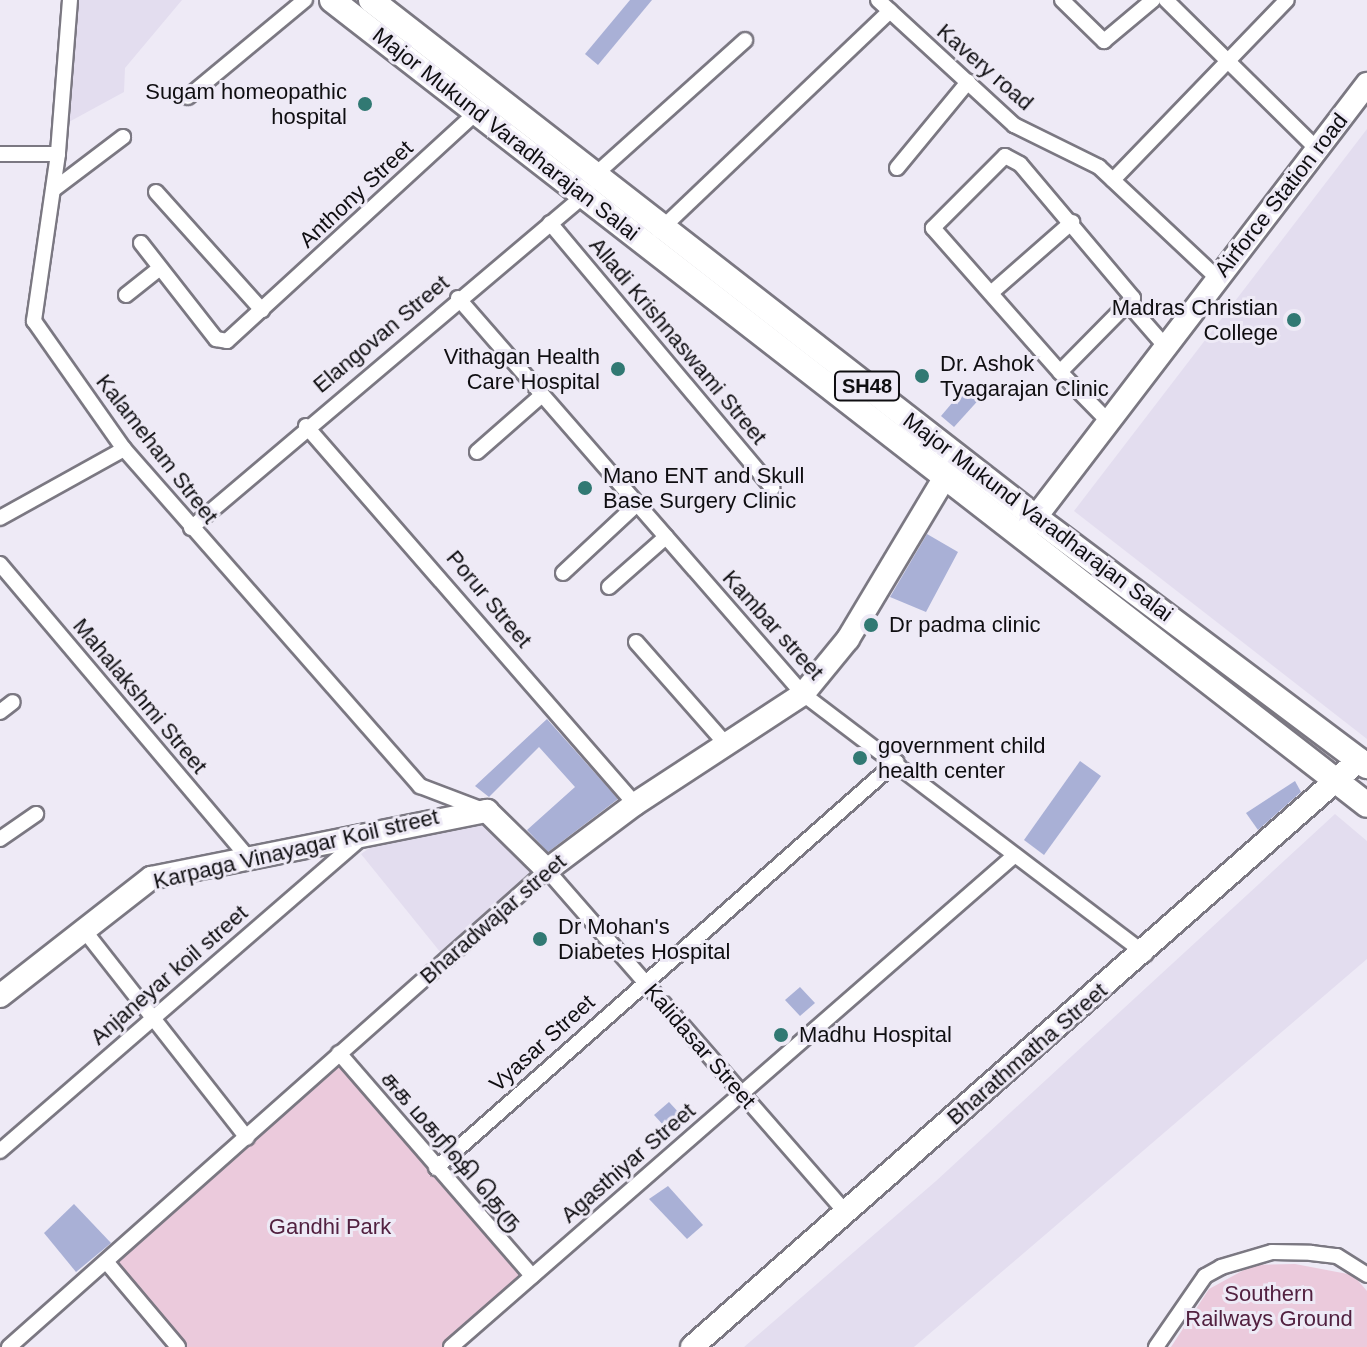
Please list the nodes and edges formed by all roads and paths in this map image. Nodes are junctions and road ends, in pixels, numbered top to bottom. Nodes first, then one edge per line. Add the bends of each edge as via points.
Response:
1 (70, 0) edge
2 (305, 0) edge
3 (332, 0) edge
4 (878, 0) edge
5 (1062, 0) edge
6 (1153, 0) edge
7 (1166, 0) edge
8 (1287, 0) edge
9 (380, 10) edge
10 (890, 11) junction
11 (745, 40) dead end
12 (1229, 63) junction
13 (968, 82) junction
14 (1367, 84) edge
15 (188, 97) dead end
16 (479, 110) junction
17 (123, 137) dead end
18 (1316, 148) junction
19 (0, 154) edge
20 (58, 154) junction
21 (897, 168) dead end
22 (1113, 180) junction
23 (595, 182) junction
24 (53, 190) junction
25 (156, 192) dead end
26 (1072, 222) junction
27 (550, 223) junction
28 (656, 234) junction
29 (141, 243) dead end
30 (160, 268) junction
31 (1217, 278) junction
32 (991, 293) junction
33 (126, 295) dead end
34 (458, 298) junction
35 (1131, 307) junction
36 (262, 310) junction
37 (1165, 346) junction
38 (1060, 372) junction
39 (542, 395) junction
40 (1108, 421) junction
41 (306, 426) junction
42 (124, 449) junction
43 (477, 452) dead end
44 (952, 466) junction
45 (772, 488) dead end
46 (637, 504) junction
47 (0, 518) edge
48 (1028, 527) junction
49 (191, 528) junction
50 (666, 537) junction
51 (0, 564) edge
52 (563, 573) dead end
53 (609, 587) dead end
54 (636, 642) dead end
55 (803, 694) junction
56 (13, 702) dead end
57 (0, 712) edge
58 (726, 744) junction
59 (896, 762) junction
60 (1363, 763) edge
61 (1338, 783) junction
62 (635, 804) junction
63 (1367, 805) edge
64 (487, 811) junction
65 (36, 814) dead end
66 (367, 832) junction
67 (0, 839) edge
68 (1015, 855) junction
69 (247, 856) junction
70 (547, 870) junction
71 (84, 930) junction
72 (1145, 954) junction
73 (644, 981) junction
74 (1, 993) edge
75 (153, 1019) junction
76 (339, 1053) junction
77 (742, 1094) junction
78 (247, 1138) junction
79 (0, 1151) edge
80 (436, 1168) junction
81 (845, 1212) junction
82 (109, 1265) junction
83 (1365, 1268) edge
84 (532, 1276) junction
85 (9, 1347) edge
86 (178, 1347) edge
87 (451, 1347) edge
88 (692, 1347) edge
89 (1156, 1347) edge

1 - 20 street, Kalameham Street
2 - 15 street
3 - 9 main road, Major Mukund Varadharajan Salai / SH48
4 - 10 street, Kavery road
5 - 6 street via 1104,41
7 - 12 street
8 - 12 street
9 - 16 main road, Major Mukund Varadharajan Salai / SH48
9 - 23 main road, Major Mukund Varadharajan Salai / SH48
10 - 13 street, Kavery road
10 - 28 street
11 - 23 street, Elangovan Street
12 - 18 street
12 - 22 street
13 - 21 street
13 - 22 street, Kavery road via 1014,125 1099,167
14 - 18 street, Airforce Station road
16 - 23 main road, Major Mukund Varadharajan Salai / SH48
16 - 36 street, Anthony Street
17 - 24 street
18 - 31 street, Airforce Station road
19 - 20 street
20 - 24 street, Kalameham Street
22 - 31 street, Kavery road
23 - 27 street, Elangovan Street
23 - 28 main road, Major Mukund Varadharajan Salai / SH48
24 - 42 street, Kalameham Street via 34,321
25 - 36 street
26 - 32 street
26 - 32 street via 1014,157 1005,156 933,228
26 - 35 street via 1133,298
27 - 34 street, Elangovan Street
27 - 45 street, Alladi Krishnaswami Street
28 - 44 main road, Major Mukund Varadharajan Salai / SH48
29 - 30 street
30 - 33 street
30 - 36 street, Anthony Street via 219,342
31 - 37 street, Airforce Station road
32 - 38 street
34 - 39 street, Kambar street
34 - 41 street, Elangovan Street
35 - 37 street
35 - 38 street
37 - 40 street, Airforce Station road
38 - 40 street
39 - 43 street
39 - 46 street, Kambar street
40 - 48 street, Airforce Station road
41 - 49 street, Elangovan Street
41 - 62 street, Porur Street
42 - 47 street
42 - 49 street, Kalameham Street
44 - 48 main road, SH48
44 - 55 street, Bharadwajar street via 848,639
46 - 50 street, Kambar street
46 - 52 street
48 - 60 main road, Major Mukund Varadharajan Salai / SH48
48 - 61 main road, SH48
49 - 64 street, Kalameham Street via 420,786
50 - 53 street
50 - 55 street, Kambar street
51 - 69 street, Mahalakshmi Street
54 - 58 street
55 - 58 street, Bharadwajar street
55 - 59 street, Kambar street
56 - 57 street
58 - 62 street, Bharadwajar street
59 - 68 street, Kambar street
59 - 73 street, Vyasar Street
60 - 61 street, Bharathmatha Street
61 - 63 main road, SH48
61 - 72 street, Bharathmatha Street
62 - 70 street, Bharadwajar street
64 - 66 street, Karpaga Vinayagar Koil street
64 - 70 street, Kalidasar Street
65 - 67 street
66 - 69 street, Karpaga Vinayagar Koil street
66 - 75 street, Anjaneyar koil street
68 - 72 street, Kambar street
68 - 77 street, Agasthiyar Street
69 - 71 street, Karpaga Vinayagar Koil street via 151,878
70 - 73 street, Kalidasar Street
70 - 76 street, Bharadwajar street
71 - 74 street, Karpaga Vinayagar Koil street
71 - 75 street
72 - 81 street, Bharathmatha Street
73 - 77 street, Kalidasar Street
73 - 80 street, Vyasar Street
75 - 78 street
75 - 79 street, Anjaneyar koil street
76 - 78 street, Bharadwajar street
76 - 80 street, சுக மகரிஷி தெரு
77 - 81 street, Kalidasar Street
77 - 84 street, Agasthiyar Street
78 - 82 street, Bharadwajar street
80 - 84 street, சுக மகரிஷி தெரு
81 - 88 street, Bharathmatha Street
82 - 85 street, Bharadwajar street
82 - 86 street
83 - 89 street via 1337,1256 1272,1252 1221,1267 1205,1276
84 - 87 street, Agasthiyar Street

